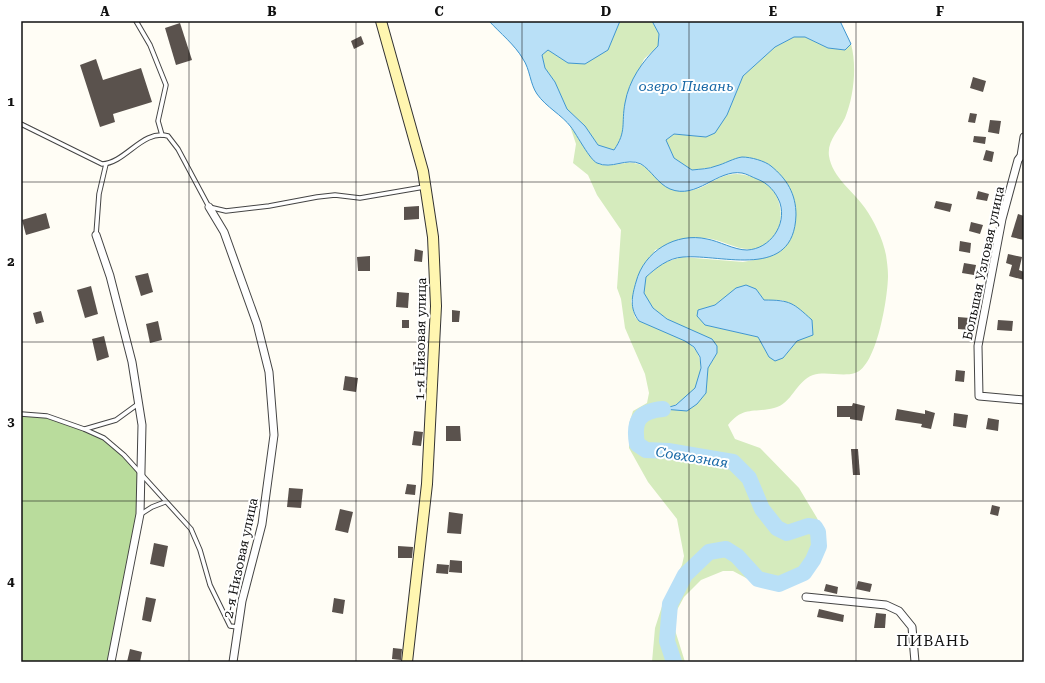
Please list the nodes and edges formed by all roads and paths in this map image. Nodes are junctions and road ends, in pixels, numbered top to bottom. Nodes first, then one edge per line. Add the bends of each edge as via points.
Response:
1 (136, 21) edge
2 (381, 21) edge
3 (21, 124) edge
4 (162, 135) junction
5 (1024, 137) edge
6 (1023, 156) edge
7 (106, 164) junction
8 (425, 187) junction
9 (209, 207) junction
10 (96, 235) joint
11 (1024, 400) edge
12 (139, 403) junction
13 (21, 414) edge
14 (84, 429) junction
15 (142, 475) junction
16 (165, 502) junction
17 (140, 514) junction
18 (806, 597) dead end
19 (238, 627) junction
20 (111, 662) edge
21 (233, 662) edge
22 (407, 662) edge
23 (915, 662) edge

1 - 4 lane via 150,45 166,85 158,121
2 - 8 street, 1-я Низовая улица via 423,171
3 - 7 lane
4 - 7 lane via 151,137
4 - 9 lane via 170,137 175,144
5 - 6 street, Большая Узловая улица
6 - 11 street, Большая Узловая улица via 1018,160 1002,220 978,346 979,396
7 - 10 lane via 99,194
8 - 9 lane via 360,198 316,196 269,206 226,210
8 - 22 street, 1-я Низовая улица via 433,237 436,306 427,484
9 - 19 street, 2-я Низовая улица via 224,232 257,324 269,372 274,435 262,524 242,601
10 - 12 street via 110,276
12 - 14 lane via 116,420
12 - 15 street via 142,425
13 - 14 lane via 47,416
14 - 15 lane via 104,438
15 - 16 lane
15 - 17 street
16 - 17 lane
16 - 19 lane via 191,530 210,585 230,626
17 - 20 street
18 - 23 street via 886,605 899,611 912,627
19 - 21 street, 2-я Низовая улица

